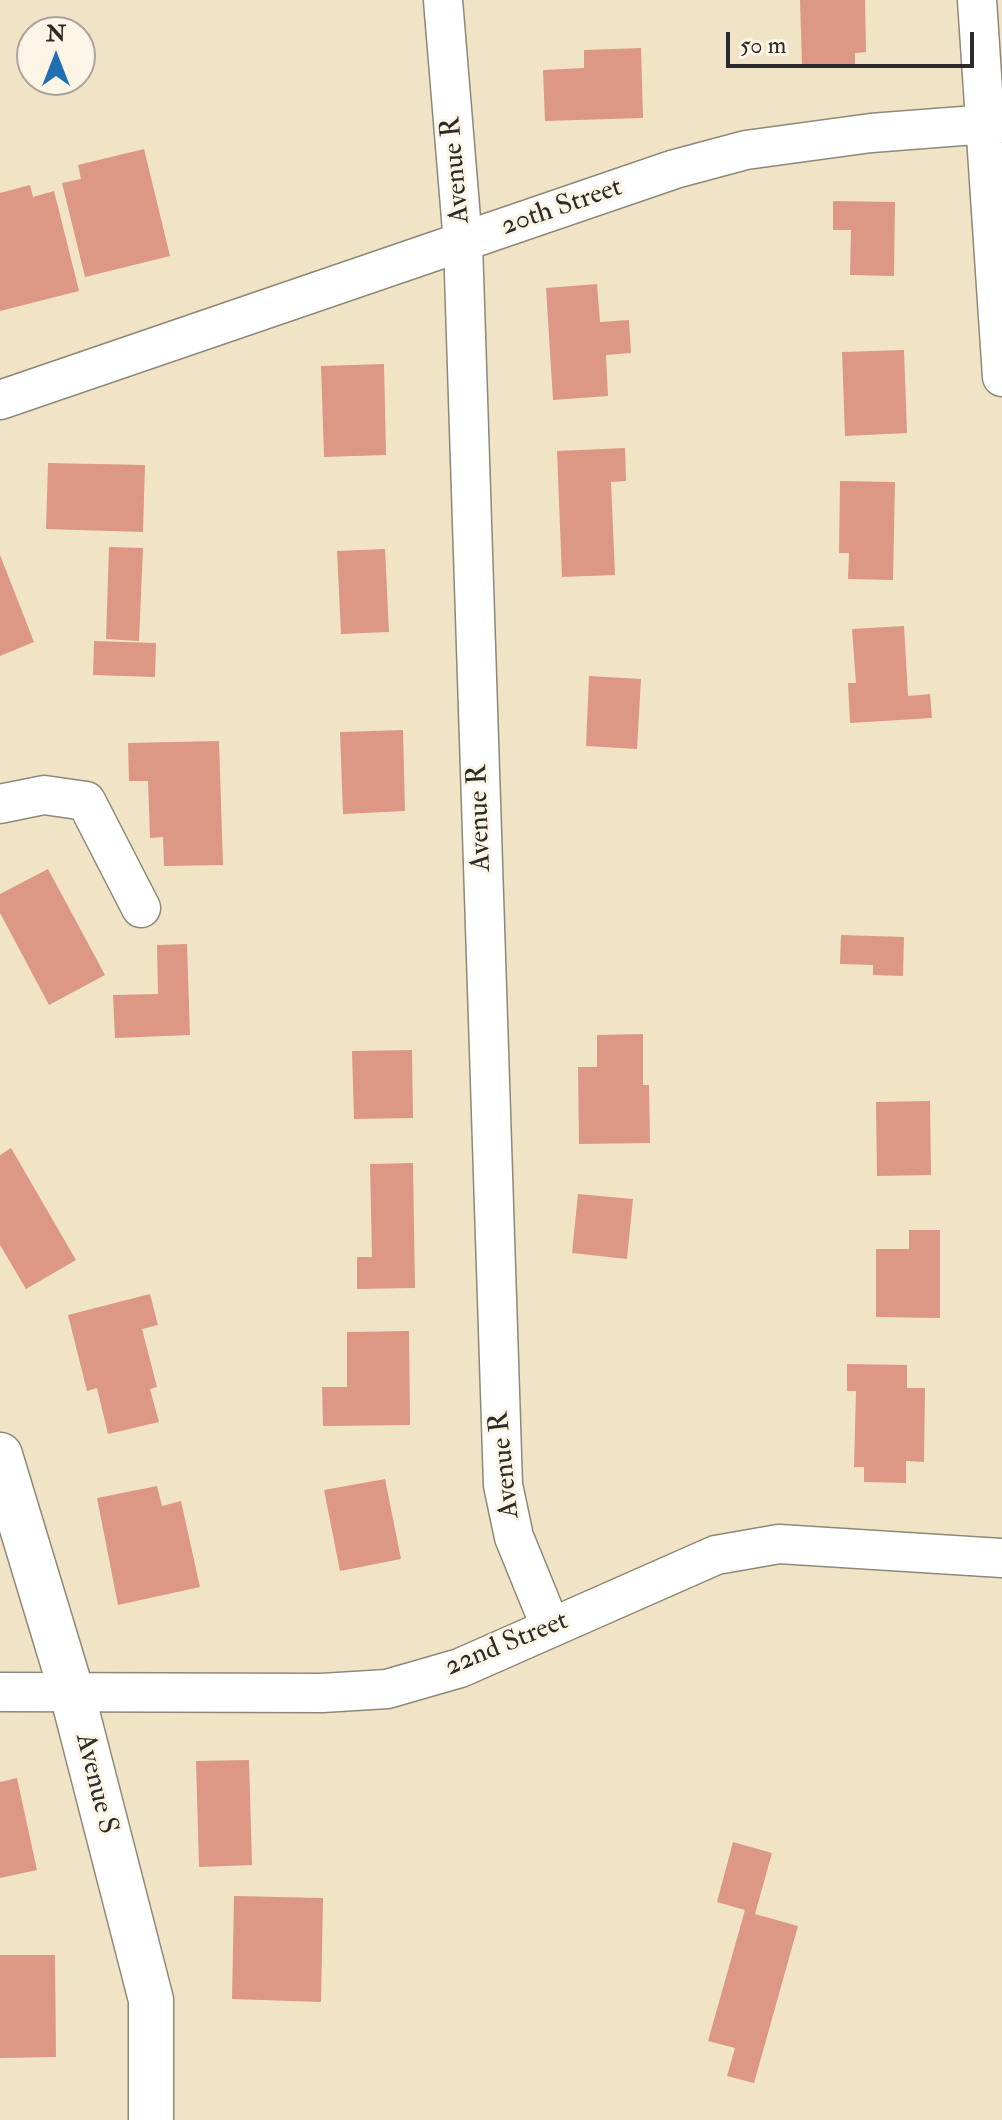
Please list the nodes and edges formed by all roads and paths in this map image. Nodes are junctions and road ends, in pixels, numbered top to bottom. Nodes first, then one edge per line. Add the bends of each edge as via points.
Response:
1 (443, 0) edge
2 (977, 0) edge
3 (994, 122) edge
4 (463, 243) junction
5 (1002, 377) edge
6 (0, 400) edge
7 (0, 804) edge
8 (141, 908) dead end
9 (0, 1455) edge
10 (1002, 1558) edge
11 (551, 1628) junction
12 (0, 1692) edge
13 (72, 1693) junction
14 (151, 2120) edge

1 - 4 street, Avenue R
2 - 3 street
3 - 4 street, 20th Street via 746,150 675,169
3 - 5 street
4 - 6 street, 20th Street
4 - 11 street, Avenue R via 503,1485 514,1537
7 - 8 street via 44,795 86,801
9 - 13 street, Avenue S
10 - 11 street, 22nd Street via 779,1544 716,1555
11 - 13 street, 22nd Street via 460,1668 387,1689
12 - 13 street, 22nd Street
13 - 14 street, Avenue S via 151,2000

